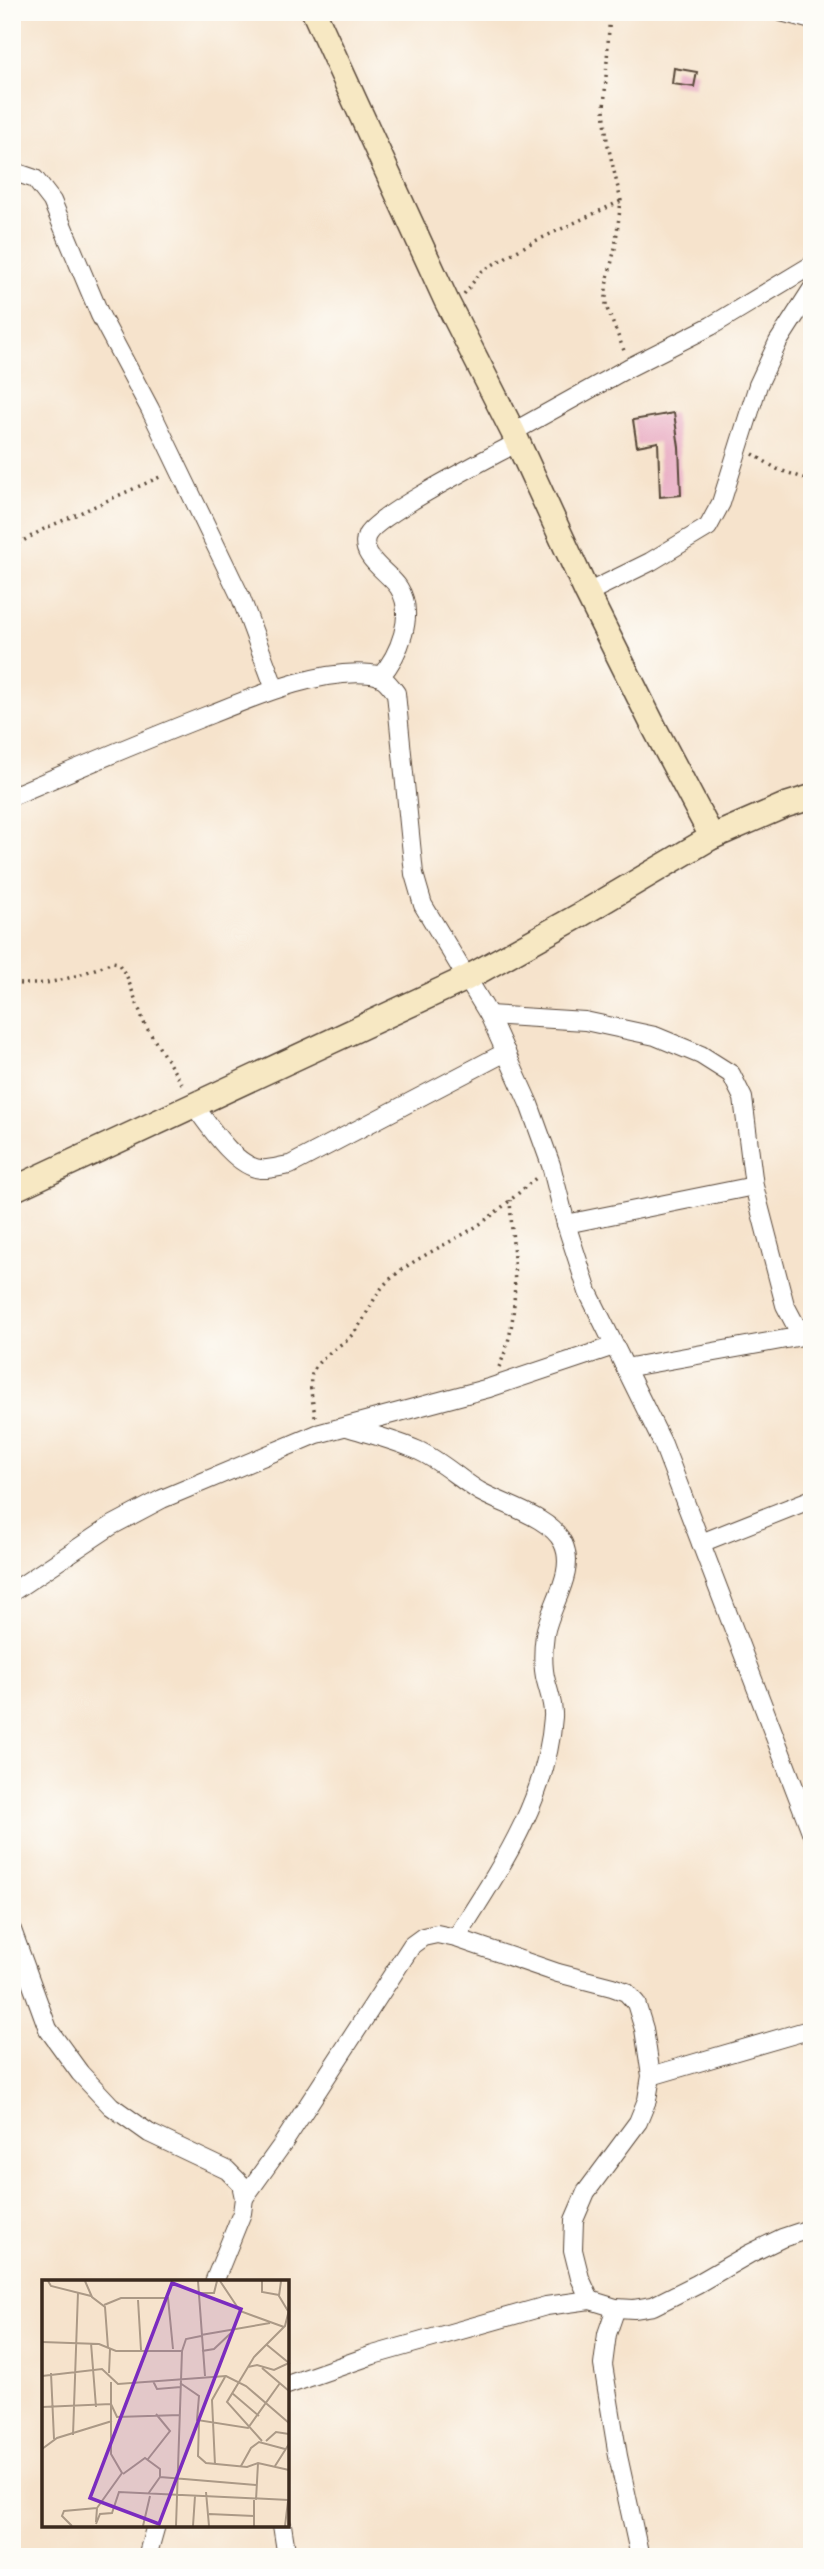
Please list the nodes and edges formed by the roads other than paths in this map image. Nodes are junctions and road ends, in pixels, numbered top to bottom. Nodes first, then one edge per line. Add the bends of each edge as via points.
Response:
1 (314, 12) edge
2 (781, 12) edge
3 (812, 20) edge
4 (12, 171) edge
5 (812, 265) edge
6 (812, 289) edge
7 (516, 437) junction
8 (587, 593) junction
9 (380, 677) junction
10 (275, 689) junction
11 (12, 796) edge
12 (812, 797) edge
13 (712, 837) junction
14 (467, 978) junction
15 (489, 1015) junction
16 (506, 1052) junction
17 (193, 1104) junction
18 (754, 1186) junction
19 (12, 1190) edge
20 (566, 1224) junction
21 (810, 1335) edge
22 (614, 1346) junction
23 (625, 1368) junction
24 (347, 1427) junction
25 (812, 1499) edge
26 (701, 1543) junction
27 (12, 1592) edge
28 (812, 1834) edge
29 (12, 1930) edge
30 (456, 1938) junction
31 (812, 2029) edge
32 (651, 2076) junction
33 (244, 2198) junction
34 (812, 2228) edge
35 (215, 2280) edge
36 (590, 2300) junction
37 (616, 2308) junction
38 (289, 2384) edge
39 (155, 2527) edge
40 (282, 2527) edge
41 (147, 2557) edge
42 (288, 2557) edge
43 (640, 2557) edge

1 - 7 street via 446,300
2 - 3 street
4 - 10 street via 35,179 52,201 100,315 241,597
5 - 7 street
6 - 8 street via 778,342 758,385 721,503 708,527
7 - 8 street
7 - 9 street via 386,518 368,535 372,560 398,586 404,608 401,643
8 - 13 street
9 - 10 street via 334,675
9 - 14 street via 396,693 399,708 407,820 420,895
10 - 11 street
12 - 13 street
13 - 14 street
14 - 15 street
14 - 17 street
15 - 16 street
15 - 18 street via 585,1021 654,1035 731,1074 743,1098
16 - 17 street via 290,1165 262,1170 245,1164
16 - 20 street via 551,1165
17 - 19 street
18 - 20 street
18 - 21 street via 785,1305 795,1324
20 - 22 street via 588,1292
21 - 23 street
22 - 23 street
22 - 24 street via 489,1388
23 - 26 street via 663,1444
24 - 27 street via 317,1434 162,1499 111,1526
24 - 30 street via 418,1450 479,1491 536,1519 553,1530 568,1559 544,1643 545,1678 553,1712 544,1766 510,1852
25 - 26 street
26 - 28 street
29 - 33 street via 48,2029 80,2073 111,2106 149,2133 227,2170 241,2184
30 - 32 street via 626,1992 636,2003 644,2029
30 - 33 street via 437,1934 412,1945
31 - 32 street
32 - 36 street via 638,2122 586,2192 574,2220 573,2250
33 - 35 street
34 - 37 street via 749,2254 653,2306
36 - 37 street
36 - 38 street via 482,2322
37 - 43 street via 603,2365
39 - 41 street
40 - 42 street

